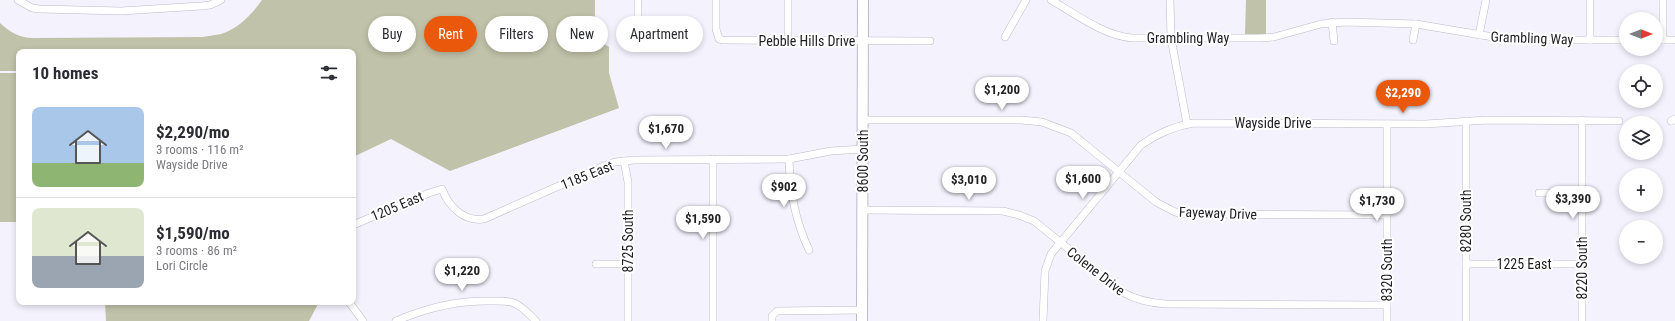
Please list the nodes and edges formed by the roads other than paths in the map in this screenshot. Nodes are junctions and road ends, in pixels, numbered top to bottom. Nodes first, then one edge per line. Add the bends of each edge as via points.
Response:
1 (18, 0) edge
2 (221, 0) edge
3 (638, 0) edge
4 (716, 0) edge
5 (788, 0) edge
6 (863, 0) edge
7 (1026, 0) edge
8 (1051, 0) edge
9 (1170, 0) edge
10 (1486, 0) edge
11 (1590, 0) edge
12 (1663, 0) edge
13 (1662, 12) edge
14 (638, 16) edge
15 (1332, 22) junction
16 (1416, 24) junction
17 (1479, 35) junction
18 (1005, 37) dead end
19 (1171, 38) junction
20 (1413, 40) dead end
21 (1590, 40) junction
22 (1619, 40) edge
23 (1663, 40) edge
24 (1675, 40) edge
25 (788, 41) junction
26 (863, 41) junction
27 (930, 41) dead end
28 (1334, 41) dead end
29 (863, 120) junction
30 (1582, 120) junction
31 (1466, 121) junction
32 (1619, 121) dead end
33 (1187, 124) junction
34 (1387, 124) junction
35 (863, 149) junction
36 (712, 159) junction
37 (790, 159) junction
38 (624, 161) junction
39 (1118, 172) junction
40 (442, 188) joint
41 (1539, 193) dead end
42 (1582, 193) junction
43 (863, 210) junction
44 (1387, 215) junction
45 (356, 224) edge
46 (1060, 242) junction
47 (809, 250) dead end
48 (596, 264) dead end
49 (628, 264) junction
50 (1466, 264) junction
51 (1582, 264) junction
52 (352, 305) edge
53 (1387, 305) junction
54 (862, 310) junction
55 (363, 321) edge
56 (396, 321) edge
57 (536, 321) edge
58 (628, 321) edge
59 (713, 321) edge
60 (772, 321) edge
61 (862, 321) edge
62 (1043, 321) edge
63 (1387, 321) edge
64 (1466, 321) edge
65 (1582, 321) edge

1 - 2 street via 32,8 40,9 121,11 201,6
3 - 14 street
4 - 25 street, Pebble Hills Drive via 716,29 719,39
5 - 25 street
6 - 26 main road, 8600 South
7 - 18 street
8 - 19 street, Grambling Way via 1118,36
9 - 19 street
10 - 17 street
11 - 21 street
12 - 13 street
15 - 16 street, Grambling Way
15 - 19 street, Grambling Way via 1274,37
15 - 28 street
16 - 17 street, Grambling Way
16 - 20 street
17 - 21 street, Grambling Way via 1511,40
19 - 33 street
21 - 22 street, Grambling Way
23 - 24 street
25 - 26 street, Pebble Hills Drive
26 - 27 street, Pebble Hills Drive
26 - 29 main road, 8600 South
29 - 35 main road, 8600 South
29 - 39 street, Fayeway Drive via 1042,122 1071,133
30 - 31 street, Wayside Drive
30 - 32 street, Wayside Drive
30 - 42 street, 8220 South
31 - 34 street, Wayside Drive
31 - 50 street, 8280 South
33 - 34 street, Wayside Drive
33 - 39 street, Wayside Drive via 1153,137 1141,145
34 - 44 street, 8320 South
35 - 37 street, 1185 East via 831,151
35 - 43 main road, 8600 South
36 - 37 street, 1185 East
36 - 38 street, 1185 East
36 - 59 street
37 - 47 street via 794,206
38 - 40 street, 1185 East via 604,166 484,219 463,216 451,205
38 - 49 street, 8725 South via 628,182
39 - 44 street, Fayeway Drive via 1156,202 1181,214
39 - 46 street, Wayside Drive
40 - 45 street, 1205 East
41 - 42 street
42 - 51 street, 8220 South
43 - 46 street, Colene Drive via 1002,211 1034,221
43 - 54 main road, 8600 South
44 - 53 street, 8320 South
46 - 53 street, Colene Drive via 1122,292 1148,303
46 - 62 street, Wayside Drive via 1051,254 1045,271
48 - 49 street
49 - 58 street, 8725 South
50 - 51 street, 1225 East
50 - 64 street, 8280 South
51 - 65 street, 8220 South
52 - 55 street
53 - 63 street, 8320 South
54 - 60 street via 777,311 772,316
54 - 61 main road, 8600 South
56 - 57 street via 435,306 474,301 514,303

